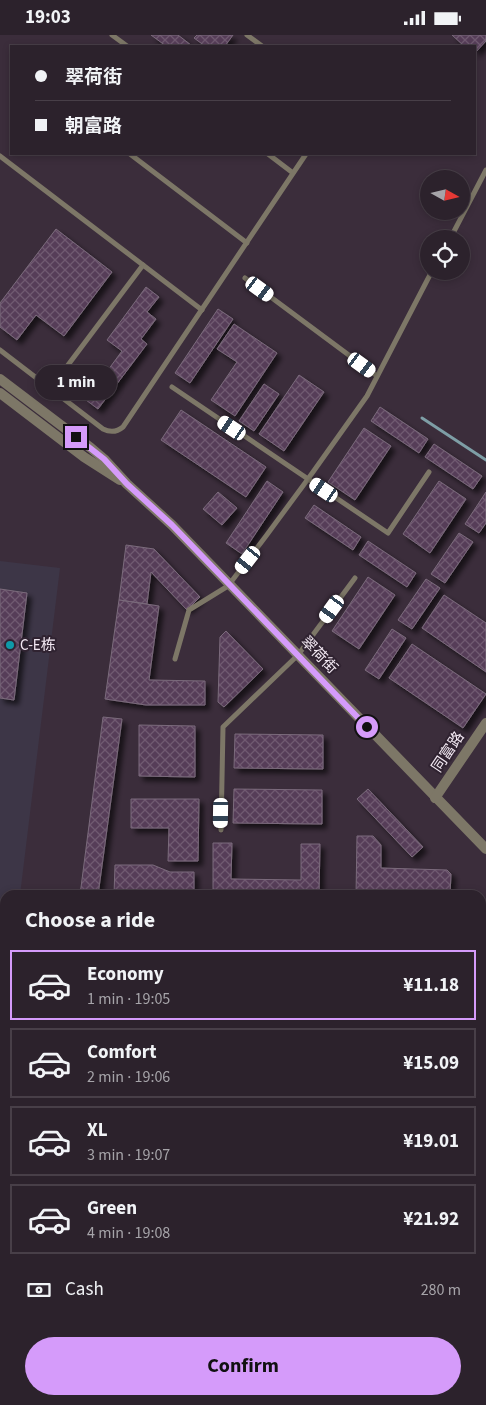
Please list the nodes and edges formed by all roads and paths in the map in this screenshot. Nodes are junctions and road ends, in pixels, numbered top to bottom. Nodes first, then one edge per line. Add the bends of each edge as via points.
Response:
1 (112, 35) edge
2 (247, 35) edge
3 (126, 45) edge
4 (259, 45) edge
5 (131, 155) edge
6 (269, 155) edge
7 (305, 155) edge
8 (0, 156) edge
9 (486, 171) edge
10 (293, 173) junction
11 (455, 230) edge
12 (247, 243) junction
13 (143, 265) junction
14 (245, 279) dead end
15 (427, 280) edge
16 (202, 310) junction
17 (0, 350) edge
18 (377, 376) junction
19 (0, 379) edge
20 (172, 387) dead end
21 (50, 389) junction
22 (0, 393) edge
23 (429, 472) dead end
24 (308, 479) junction
25 (127, 484) junction
26 (355, 578) dead end
27 (229, 584) junction
28 (298, 655) junction
29 (175, 659) dead end
30 (486, 723) edge
31 (435, 798) junction
32 (221, 830) dead end
33 (486, 849) edge

1 - 3 lane
2 - 4 lane
5 - 12 lane
6 - 10 lane
7 - 10 lane
8 - 13 lane
9 - 11 lane
10 - 12 lane
12 - 16 lane
13 - 16 lane
13 - 21 lane
14 - 18 lane
15 - 18 lane
16 - 21 lane via 120,430 103,429
17 - 21 lane
18 - 24 lane via 367,396
19 - 25 street via 91,448
20 - 24 lane
22 - 25 street via 98,467
23 - 24 lane via 388,533
24 - 27 lane
25 - 27 street, 翠荷街
26 - 28 lane
27 - 28 street, 翠荷街
27 - 29 lane via 189,610
28 - 31 street, 翠荷街
28 - 32 lane via 222,727
30 - 31 street, 同富路
31 - 33 street, 翠荷街

